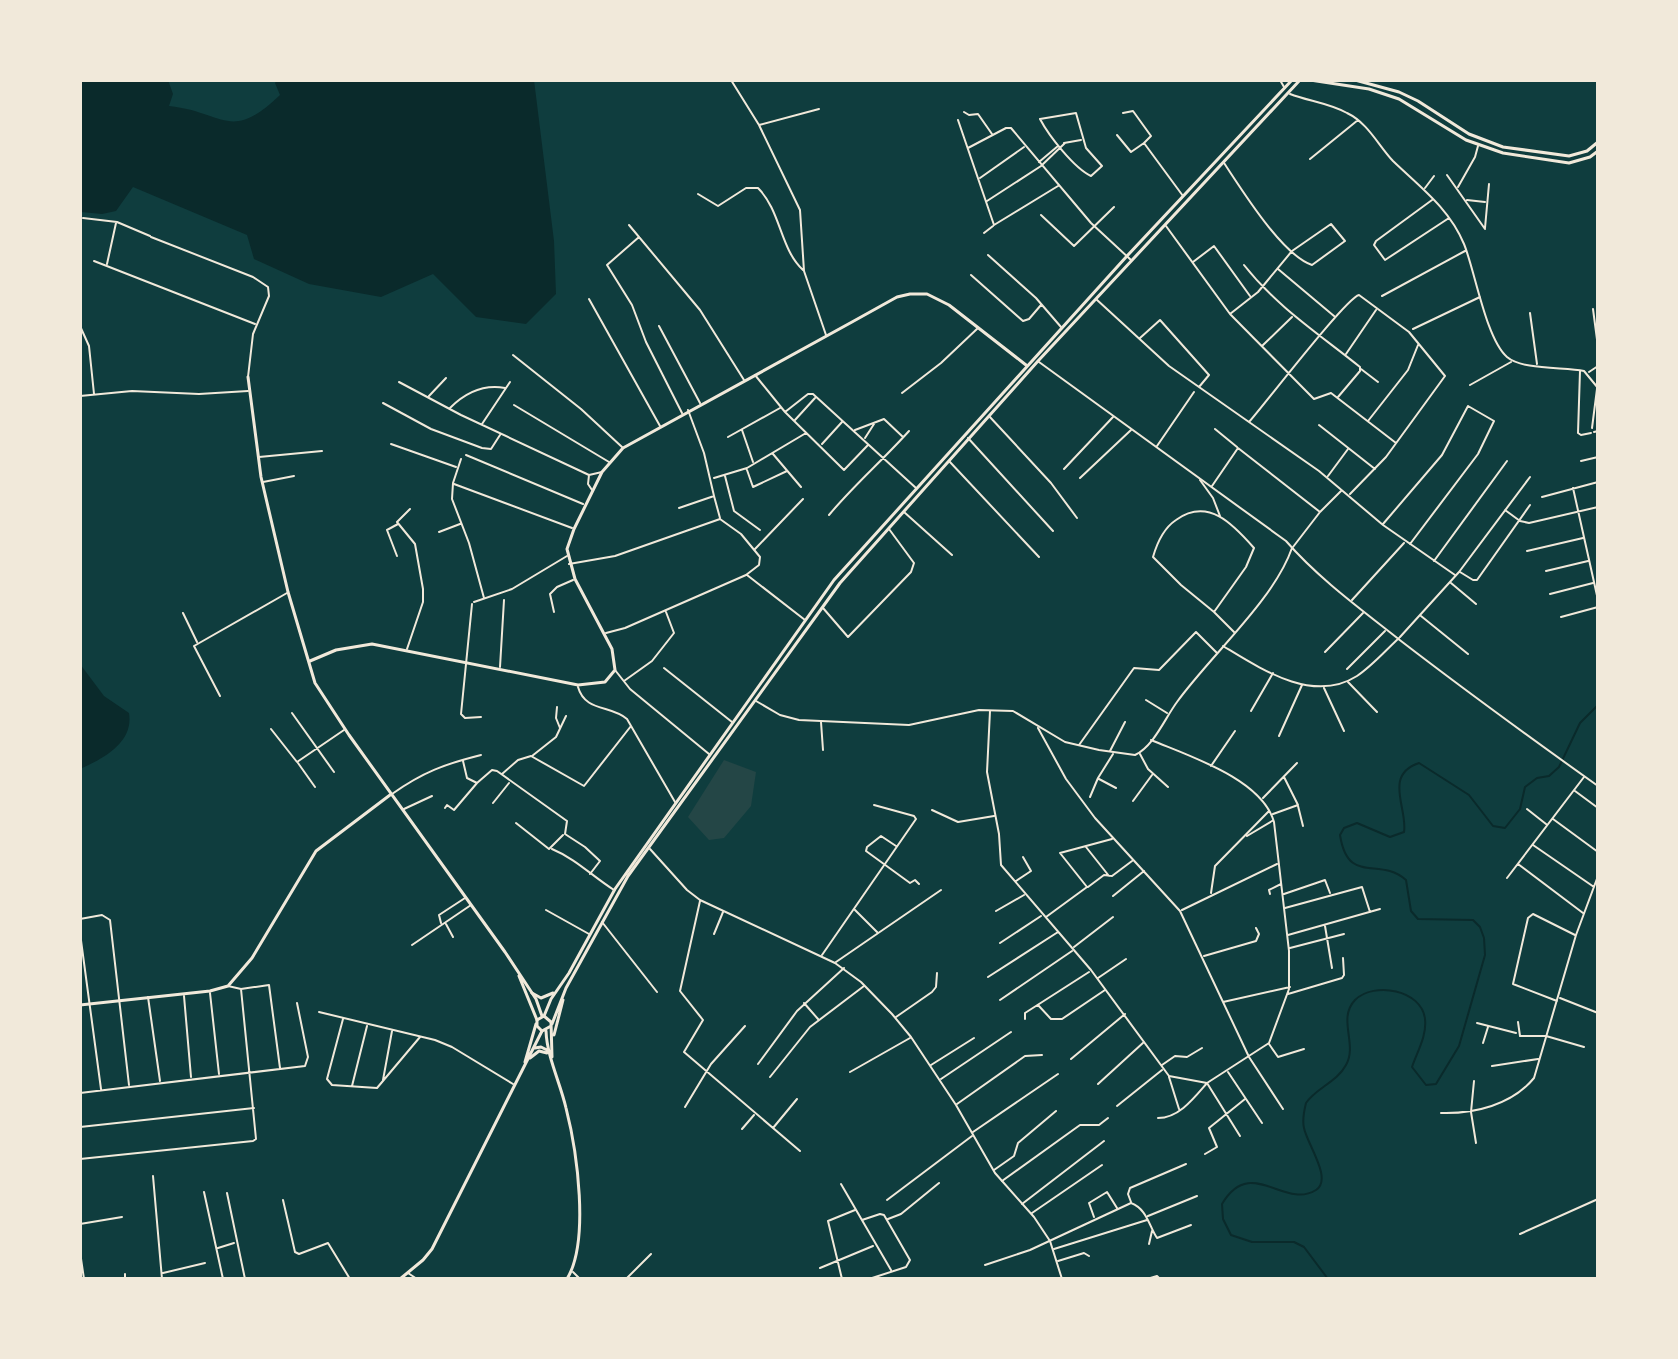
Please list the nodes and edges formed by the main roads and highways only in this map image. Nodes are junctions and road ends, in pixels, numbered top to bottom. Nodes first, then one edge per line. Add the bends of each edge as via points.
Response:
1 (1292, 80) edge
2 (1300, 80) edge
3 (1310, 80) edge
4 (1355, 80) edge
5 (1287, 93) junction
6 (1418, 101) junction
7 (1414, 106) junction
8 (1598, 142) edge
9 (1598, 151) edge
10 (1143, 239) junction
11 (1147, 243) junction
12 (1026, 365) junction
13 (248, 377) road end
14 (898, 508) junction
15 (903, 511) junction
16 (310, 661) junction
17 (392, 794) junction
18 (513, 966) junction
19 (560, 986) junction
20 (566, 988) junction
21 (532, 993) junction
22 (80, 1005) edge
23 (543, 1016) junction
24 (537, 1022) junction
25 (551, 1025) junction
26 (544, 1031) junction
27 (552, 1039) junction
28 (535, 1048) junction
29 (547, 1050) junction
30 (551, 1056) junction
31 (530, 1058) junction
32 (519, 1076) junction
33 (400, 1279) edge
34 (567, 1279) edge

1 - 5 main road
2 - 5 main road
3 - 7 main road via 1369,89
4 - 6 main road
5 - 10 main road
5 - 11 main road
6 - 7 main road
6 - 8 main road via 1469,134 1503,147 1569,156
7 - 9 main road via 1478,145 1503,153 1569,163
10 - 11 main road
10 - 12 main road
11 - 15 main road
12 - 14 main road
12 - 16 main road via 936,297 916,293 897,297 623,448 602,472 567,556 614,656 615,670 605,682 578,685 367,645
13 - 16 main road via 262,482
14 - 15 main road
14 - 19 main road via 842,570 710,754 614,890
15 - 20 main road via 822,607 628,876
16 - 17 main road via 315,683
17 - 18 main road
17 - 22 main road via 316,851 252,958 228,986
18 - 21 main road
18 - 24 main road
19 - 21 main road via 543,998
19 - 23 main road
20 - 25 main road
20 - 27 main road
21 - 23 main road
23 - 24 main road
23 - 25 main road
24 - 26 main road
24 - 32 main road
25 - 26 main road
25 - 27 main road
26 - 28 main road
26 - 29 main road
27 - 30 main road
28 - 29 main road
28 - 31 main road
29 - 30 main road
30 - 31 main road via 539,1051
30 - 34 main road via 577,1161 578,1245
31 - 32 main road
32 - 33 main road via 432,1249

